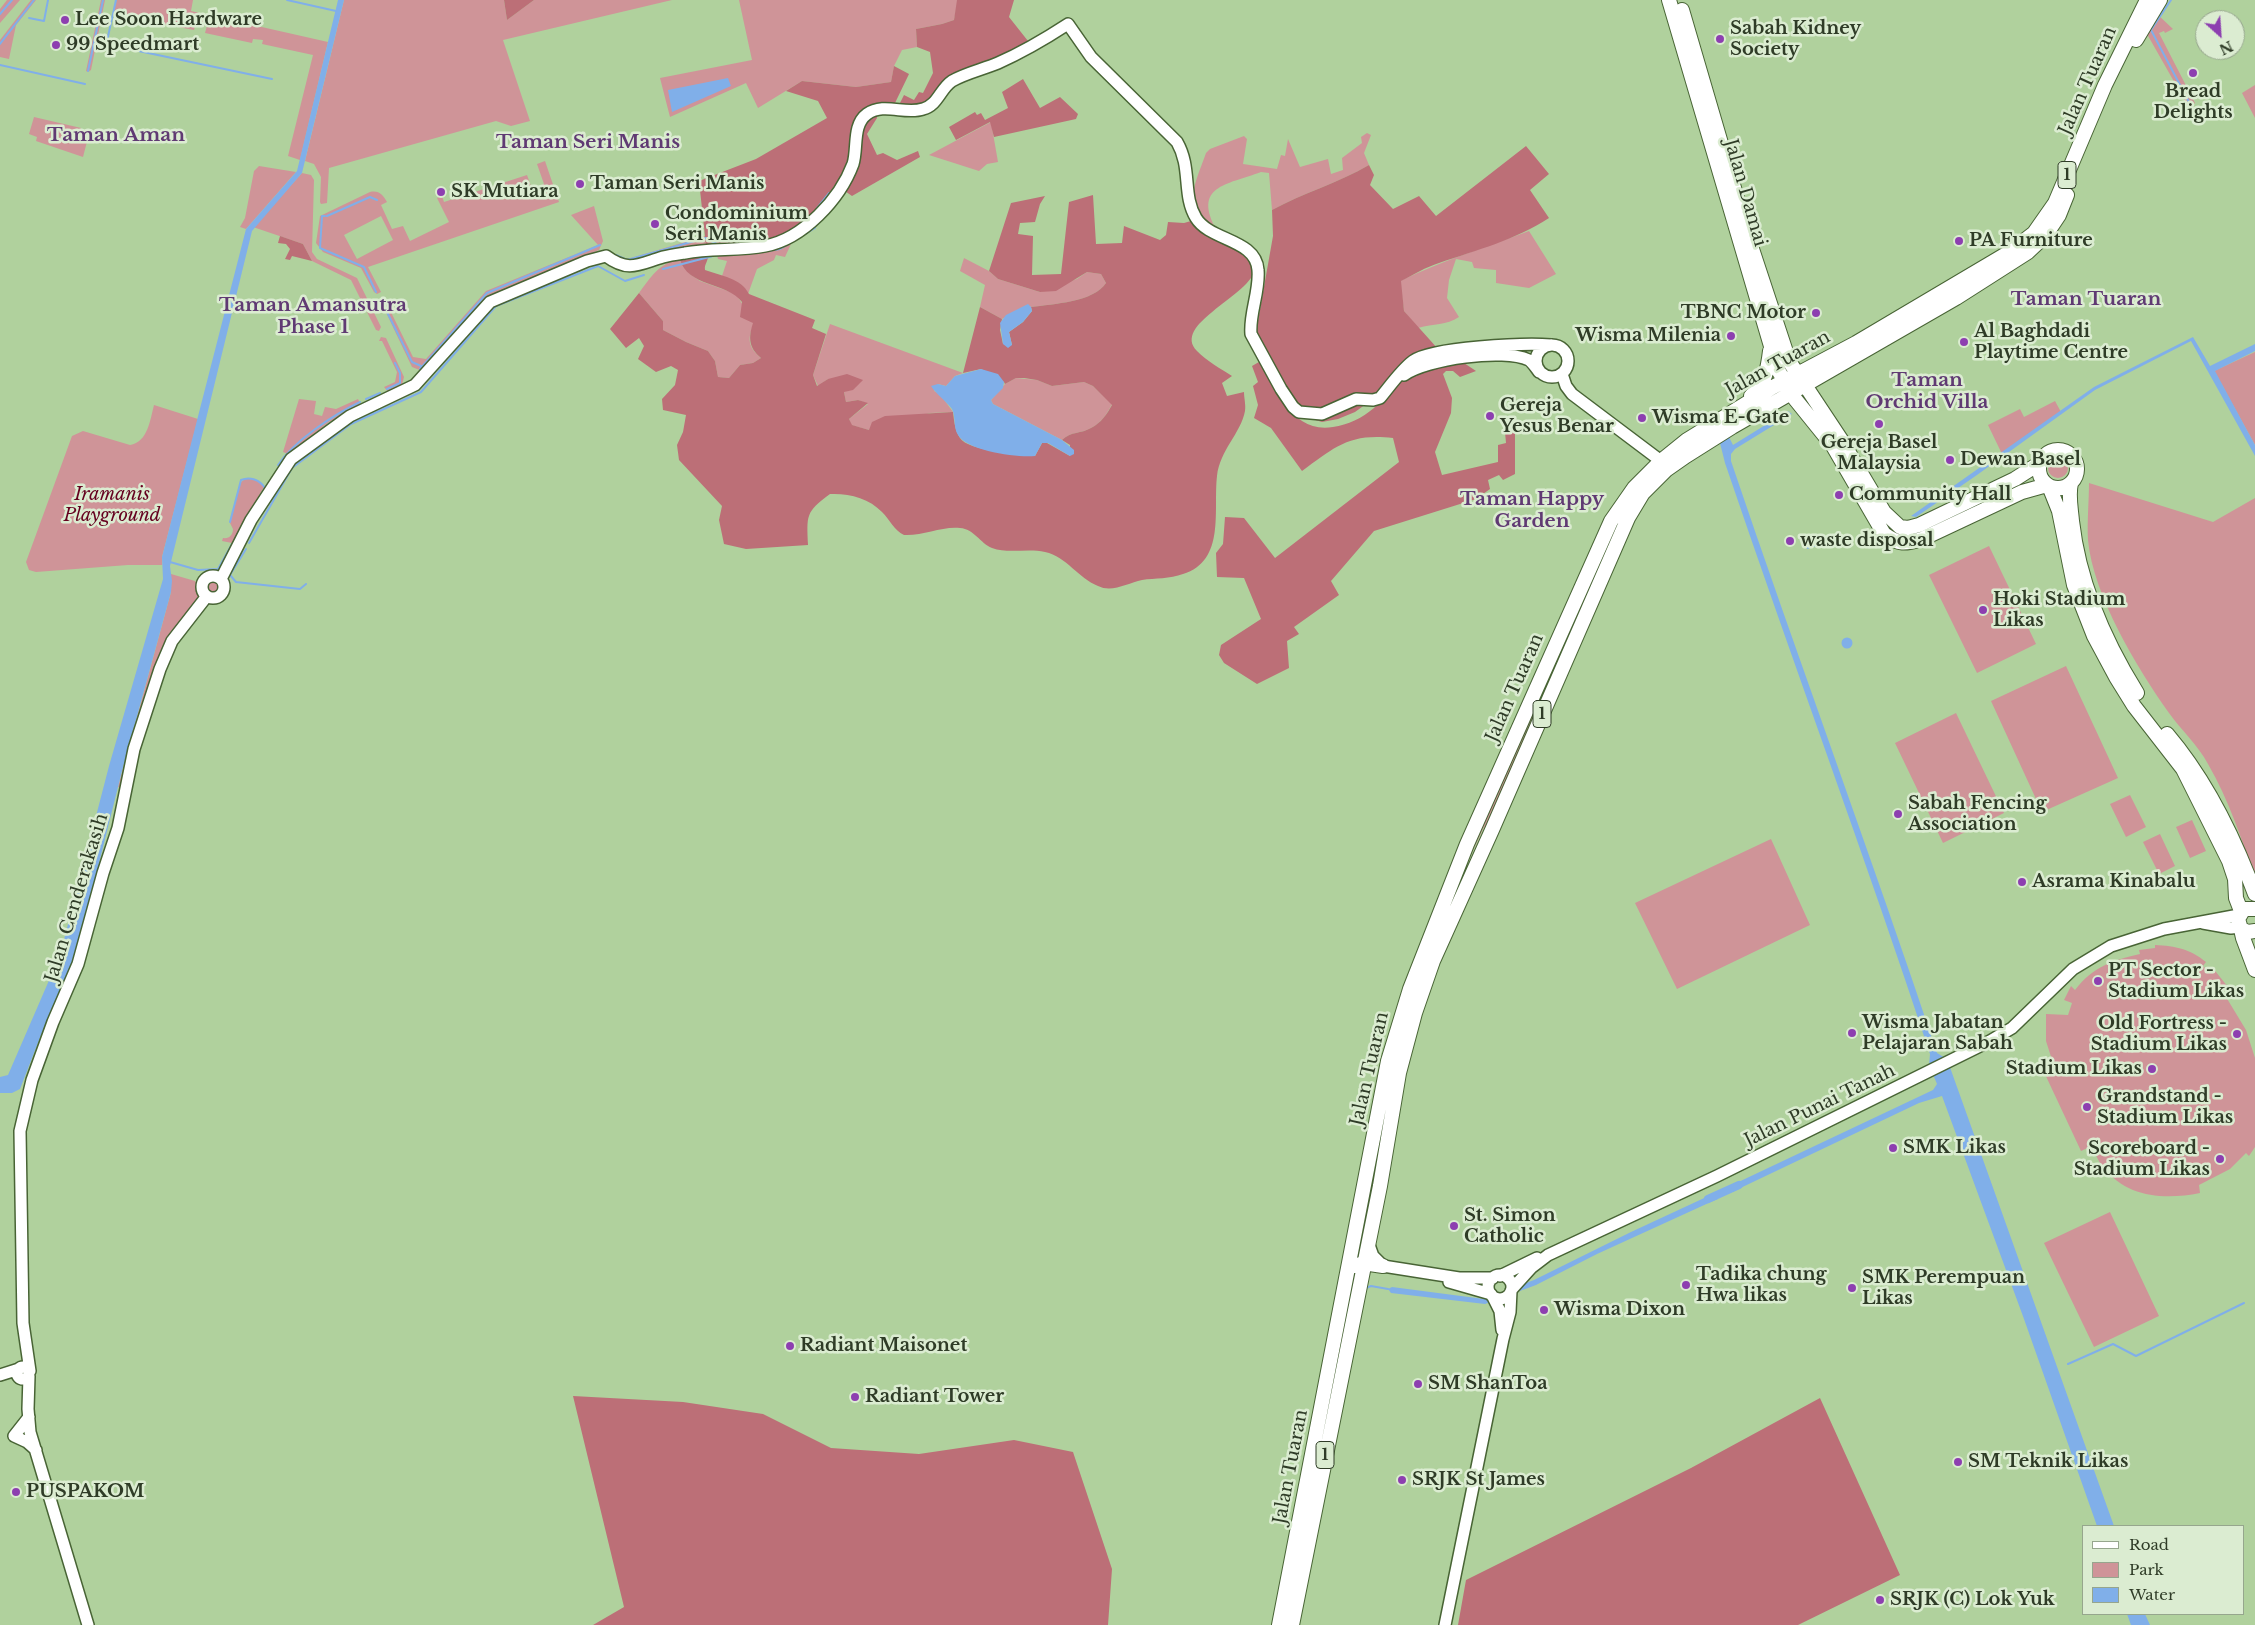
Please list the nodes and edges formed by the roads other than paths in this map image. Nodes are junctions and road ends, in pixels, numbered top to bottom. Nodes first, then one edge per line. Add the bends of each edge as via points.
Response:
1 (1669, 0) edge
2 (1678, 0) edge
3 (2147, 0) edge
4 (2160, 0) edge
5 (1550, 345) junction
6 (1777, 345) junction
7 (1862, 352) junction
8 (1433, 358) junction
9 (1818, 363) junction
10 (1539, 372) junction
11 (1562, 374) junction
12 (1795, 381) junction
13 (1792, 393) junction
14 (1819, 406) junction
15 (1804, 409) junction
16 (1762, 411) junction
17 (1726, 414) junction
18 (1661, 461) junction
19 (2040, 462) junction
20 (2071, 482) junction
21 (2048, 485) junction
22 (1643, 492) junction
23 (1492, 830) junction
24 (1460, 861) junction
25 (2255, 894) edge
26 (2255, 908) edge
27 (2243, 923) edge
28 (2255, 970) edge
29 (1368, 1240) junction
30 (1548, 1256) junction
31 (1363, 1263) junction
32 (1383, 1266) junction
33 (1497, 1277) junction
34 (1359, 1284) junction
35 (1512, 1290) junction
36 (1492, 1295) junction
37 (1503, 1339) junction
38 (1335, 1340) junction
39 (23, 1373) junction
40 (0, 1375) edge
41 (0, 1381) edge
42 (28, 1413) junction
43 (36, 1450) junction
44 (1297, 1602) junction
45 (88, 1625) edge
46 (1279, 1625) edge
47 (1286, 1625) edge
48 (1292, 1625) edge
49 (1445, 1625) edge

1 - 6 main road, Jalan Damai
2 - 6 main road, Jalan Damai
3 - 9 main road, Jalan Tuaran / 1 via 2105,86 2055,203 2034,233 2008,253
4 - 7 main road, Jalan Tuaran / 1 via 2138,36 2059,215 2045,236 2021,256 1956,298
5 - 8 street via 1517,345
5 - 10 street via 1541,349 1536,358
5 - 11 street via 1562,348 1568,357
6 - 9 main road via 1801,362
6 - 12 main road, Jalan Damai via 1778,370
6 - 17 main road via 1760,387
7 - 12 main road, Jalan Tuaran / 1
7 - 14 main road via 1820,384
8 - 10 street via 1517,356 1532,362
8 - 39 street, Jalan Cenderakasih via 1392,384 1380,398 1356,399 1322,414 1299,412 1293,407 1251,334 1258,295 1257,263 1248,250 1212,233 1196,218 1189,199 1187,168 1177,142 1091,57 1068,24 1032,47 951,82 936,102 922,110 881,108 868,113 858,129 854,161 847,178 822,212 787,239 764,246 695,251 634,267 614,262 606,256 490,302 416,384 350,416 291,459 252,520 221,579 212,576 204,581 202,590 206,596 176,635 160,669 134,749 120,821 78,964 32,1080 20,1131
9 - 12 main road, Jalan Tuaran / 1
10 - 11 street via 1548,377
11 - 18 street via 1572,394
12 - 13 main road, Jalan Damai
12 - 14 main road
12 - 17 main road, Jalan Tuaran / 1
13 - 15 main road, Jalan Damai
13 - 16 main road, Jalan Tuaran / 1
14 - 19 main road via 1884,512 1900,527 1923,523 2015,479
15 - 16 main road via 1779,405
15 - 21 main road, Jalan Damai via 1833,446 1884,534 1895,542 1922,539 2022,492
16 - 22 main road, Jalan Tuaran / 1 via 1673,466
17 - 18 main road, Jalan Tuaran / 1
18 - 22 main road
18 - 24 main road, Jalan Tuaran / 1 via 1634,488 1611,521
19 - 20 main road via 2048,453 2067,453 2076,467
19 - 21 main road via 2040,475
20 - 21 main road via 2058,488
20 - 25 main road via 2070,506 2078,557 2084,584 2098,619 2144,705 2196,770 2230,834
21 - 27 main road via 2059,511 2074,585 2094,636 2134,706 2183,769 2196,793 2229,861
22 - 23 main road, Jalan Tuaran / 1 via 1628,518
23 - 24 main road via 1483,831 1467,866 1462,867
23 - 29 main road, Jalan Tuaran / 1 via 1433,961 1411,1028 1399,1073
24 - 38 main road, Jalan Tuaran / 1 via 1410,989 1388,1061
26 - 27 main road via 2248,908
27 - 28 main road via 2242,938
27 - 30 street, Jalan Punai Tanah via 2231,928 2201,923 2148,933 2097,952 2065,976 2012,1028 1928,1073
29 - 31 main road, Jalan Tuaran / 1
29 - 32 street via 1373,1256
30 - 33 street via 1541,1256
30 - 35 street via 1524,1275
31 - 32 main road
31 - 34 main road, Jalan Tuaran / 1
31 - 38 main road via 1353,1270
32 - 33 street via 1459,1278
33 - 35 street via 1509,1280
33 - 36 street via 1489,1288
34 - 36 street via 1366,1274 1383,1270 1453,1283
34 - 44 main road, Jalan Tuaran / 1
35 - 36 street via 1504,1299
35 - 37 street
36 - 37 street via 1501,1315
37 - 49 street
38 - 46 main road, Jalan Tuaran / 1
39 - 40 street
39 - 41 street
39 - 42 street, Jalan Cenderakasih
42 - 43 street
42 - 43 street via 14,1436
43 - 45 street
44 - 47 main road
44 - 48 main road, Jalan Tuaran / 1

